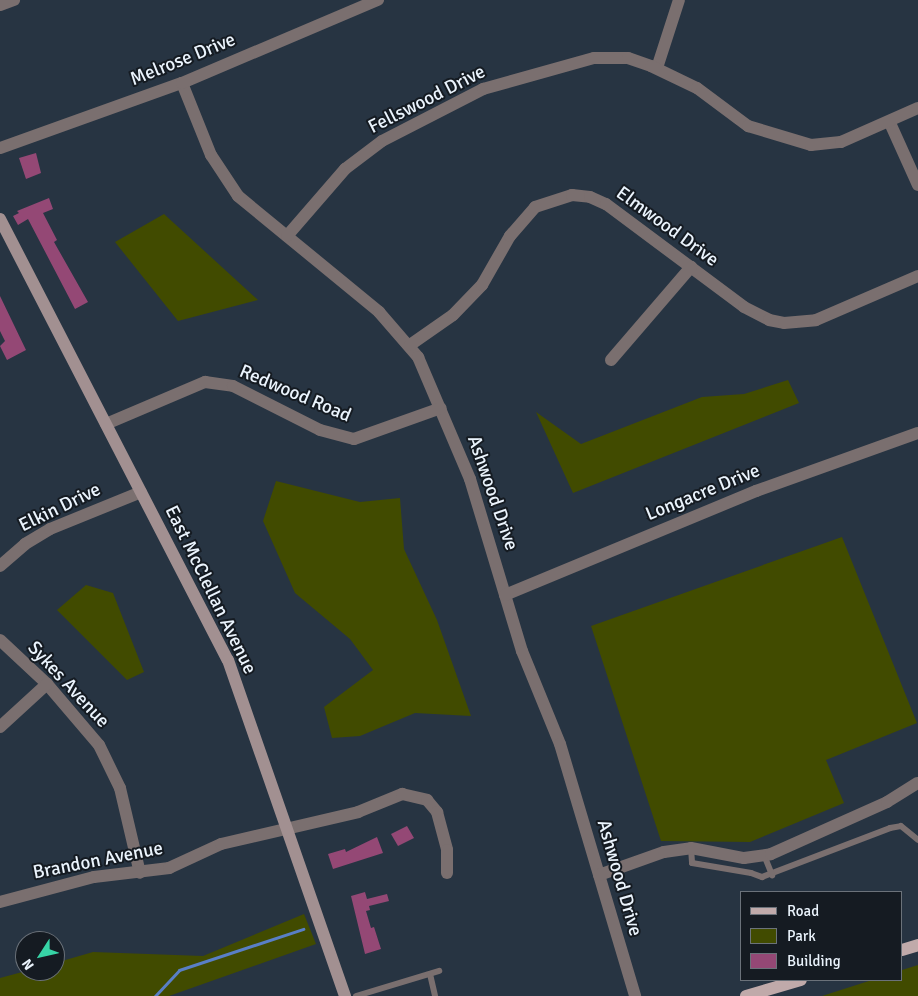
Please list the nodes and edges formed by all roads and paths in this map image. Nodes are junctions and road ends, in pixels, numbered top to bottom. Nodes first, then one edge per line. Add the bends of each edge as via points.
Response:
1 (14, 0) edge
2 (378, 0) edge
3 (679, 0) edge
4 (0, 5) edge
5 (657, 68) junction
6 (182, 83) junction
7 (918, 108) edge
8 (890, 123) junction
9 (0, 148) edge
10 (918, 184) edge
11 (0, 219) edge
12 (287, 236) junction
13 (690, 267) junction
14 (918, 276) edge
15 (410, 345) junction
16 (611, 360) dead end
17 (441, 408) junction
18 (106, 424) junction
19 (918, 433) edge
20 (141, 492) junction
21 (0, 566) edge
22 (505, 595) junction
23 (0, 640) edge
24 (46, 684) junction
25 (0, 727) edge
26 (918, 784) edge
27 (287, 828) junction
28 (918, 840) edge
29 (691, 848) junction
30 (764, 855) junction
31 (140, 873) junction
32 (448, 873) dead end
33 (599, 875) junction
34 (772, 875) junction
35 (0, 902) edge
36 (918, 945) edge
37 (903, 950) edge
38 (439, 971) dead end
39 (430, 974) junction
40 (798, 981) edge
41 (345, 996) edge
42 (356, 996) edge
43 (435, 996) edge
44 (635, 996) edge
45 (746, 996) edge

1 - 4 street
2 - 6 street, Melrose Drive
3 - 5 street
5 - 8 street, Fellswood Drive via 697,88 748,126 785,139 811,145 841,142
5 - 12 street, Fellswood Drive via 628,58 594,58 483,89 358,157
6 - 9 street, Melrose Drive
6 - 12 street, Ashwood Drive via 211,155 226,180 238,196
7 - 8 street, Fellswood Drive
8 - 10 street
11 - 18 street, East McClellan Avenue
12 - 15 street, Ashwood Drive via 379,312
13 - 14 street, Elmwood Drive via 756,315 784,323 801,323 834,314
13 - 15 street, Elmwood Drive via 606,204 590,197 555,198 535,207 522,220 482,285 453,315
13 - 16 street
15 - 17 street, Ashwood Drive
17 - 18 street, Redwood Road via 354,439 320,430 233,386 205,382
17 - 22 street, Ashwood Drive via 470,479
18 - 20 street, East McClellan Avenue
19 - 22 street, Longacre Drive via 756,491
20 - 21 street, Elkin Drive via 50,529 25,544
20 - 27 street, East McClellan Avenue via 228,660
22 - 33 street, Ashwood Drive via 522,651 560,744
23 - 24 street, Sykes Avenue
24 - 25 street
24 - 31 street, Sykes Avenue via 82,723 110,766 125,807
26 - 30 street via 887,802
27 - 31 street, Brandon Avenue via 230,841 169,868
27 - 32 street, Brandon Avenue via 358,812 391,796 414,795 427,800 436,812 447,850
27 - 41 street, East McClellan Avenue
28 - 34 lane via 901,826 890,828
29 - 30 street via 744,858
29 - 33 street via 664,852
29 - 34 lane via 692,864 751,872 762,877
30 - 34 lane
31 - 35 street, Brandon Avenue via 54,885
33 - 44 street, Ashwood Drive
36 - 37 main road
38 - 39 lane
39 - 42 lane
39 - 43 lane
40 - 45 main road

